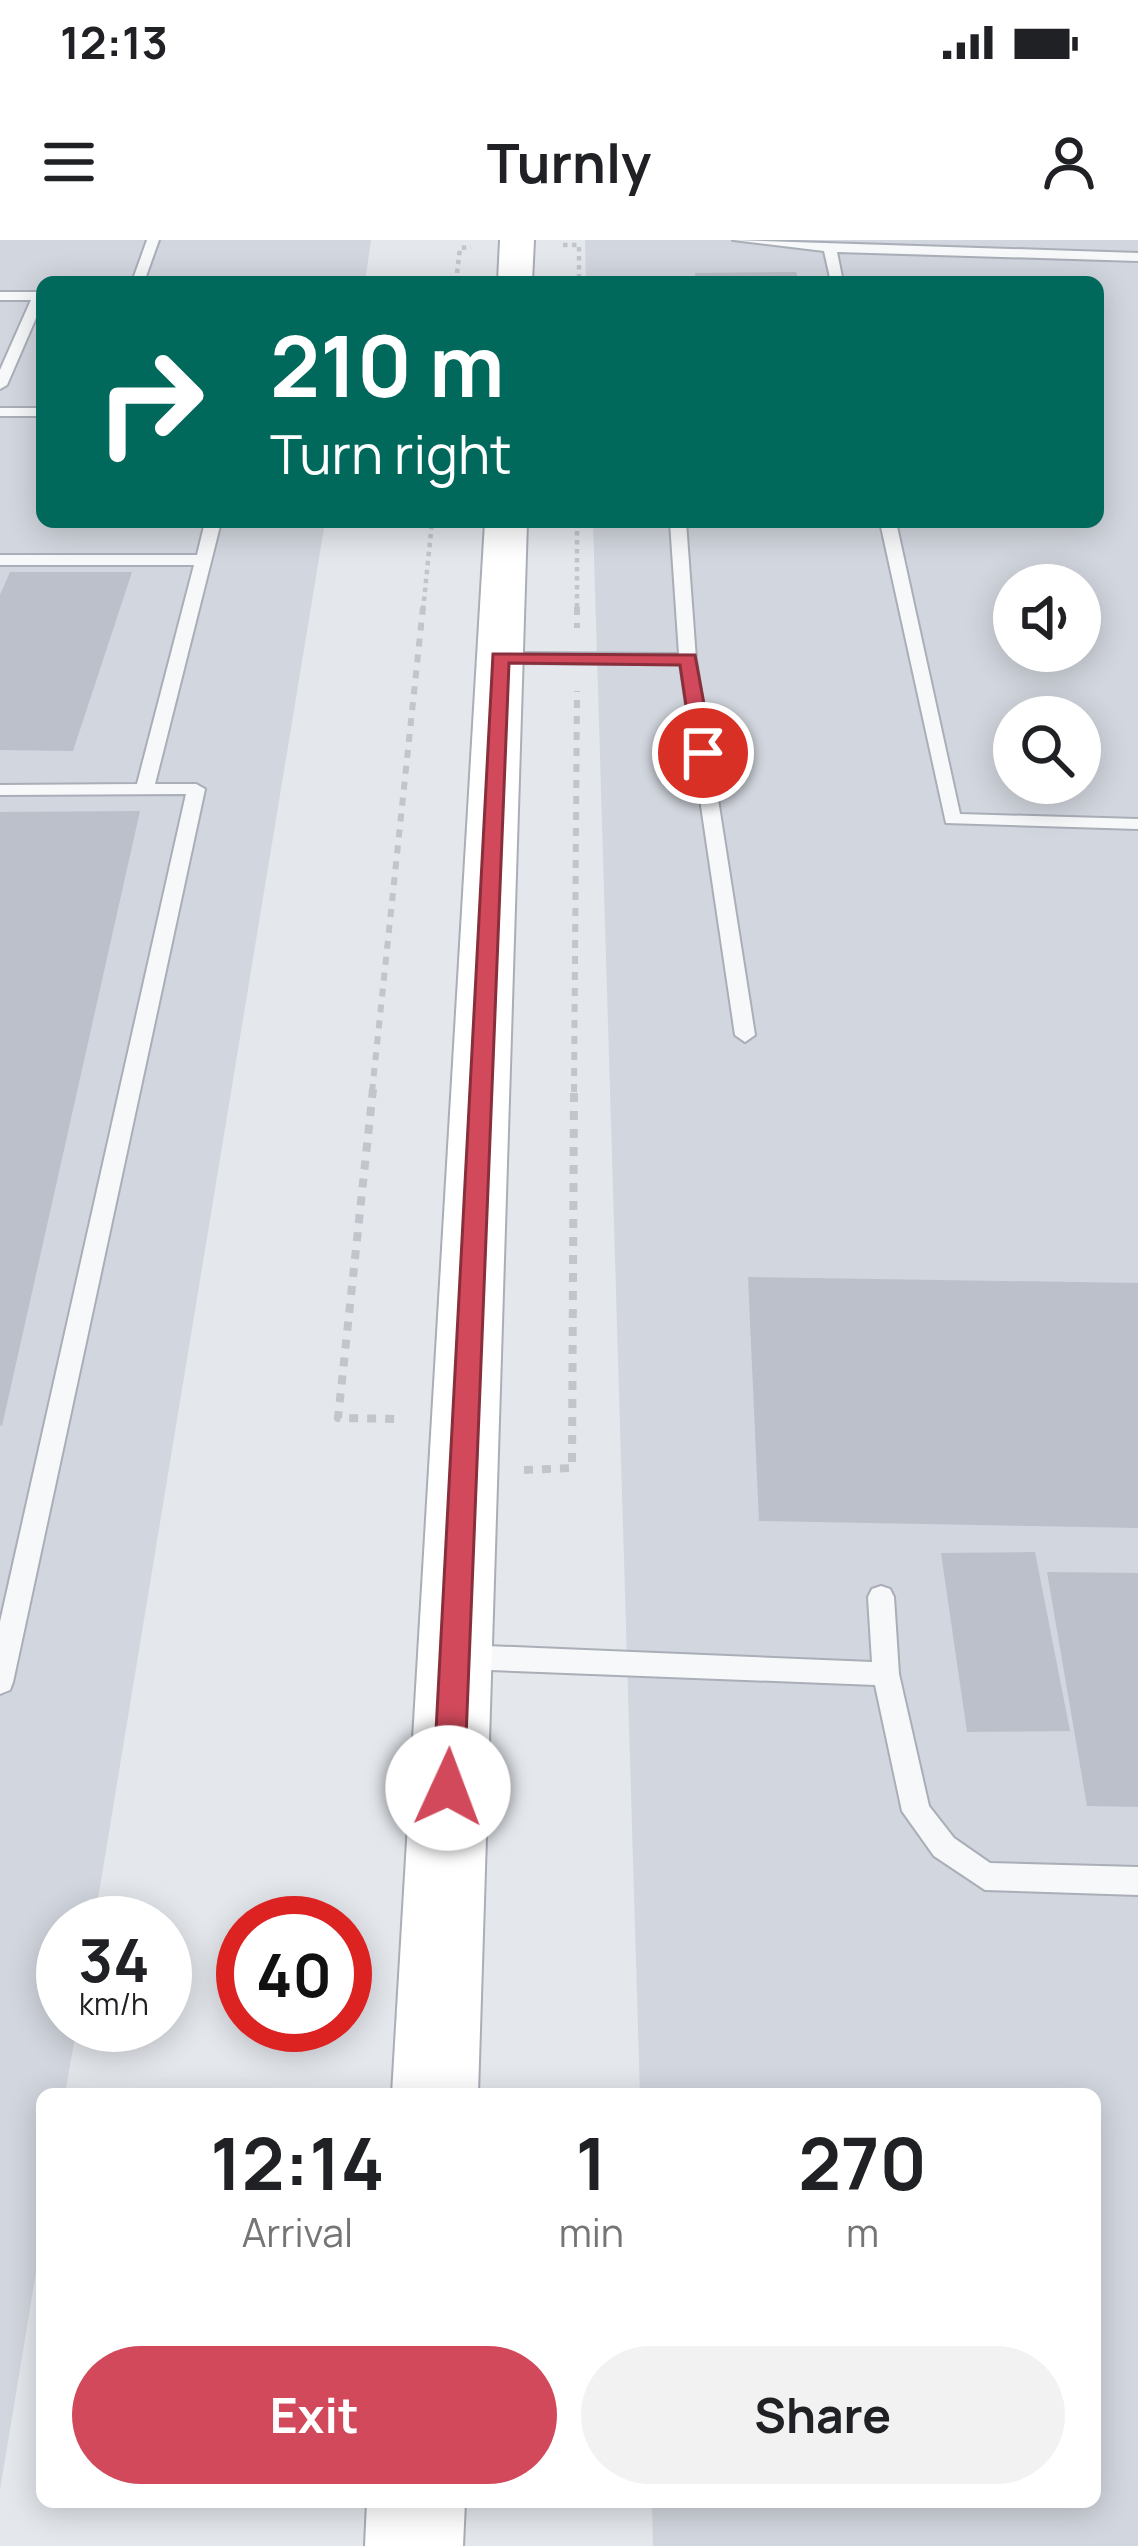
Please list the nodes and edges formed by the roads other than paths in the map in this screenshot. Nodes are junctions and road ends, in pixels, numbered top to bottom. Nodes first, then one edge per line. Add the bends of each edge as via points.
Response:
1 (153, 240) edge
2 (517, 240) edge
3 (739, 240) edge
4 (1083, 240) edge
5 (830, 248) junction
6 (1088, 255) junction
7 (1138, 256) edge
8 (140, 276) edge
9 (515, 276) edge
10 (836, 276) edge
11 (0, 296) edge
12 (36, 296) edge
13 (36, 305) edge
14 (0, 385) edge
15 (0, 412) edge
16 (36, 412) edge
17 (211, 528) edge
18 (506, 528) edge
19 (678, 528) edge
20 (889, 528) edge
21 (0, 560) edge
22 (203, 560) junction
23 (500, 658) junction
24 (688, 659) junction
25 (145, 789) junction
26 (0, 790) edge
27 (1134, 826) edge
28 (745, 1035) dead end
29 (881, 1597) dead end
30 (454, 1657) junction
31 (886, 1674) junction
32 (0, 1682) edge
33 (1138, 1882) edge
34 (435, 2088) edge
35 (416, 2508) edge
36 (414, 2546) edge

1 - 8 lane
2 - 9 street
3 - 5 lane
4 - 6 lane
5 - 6 lane
5 - 10 lane
6 - 7 lane
11 - 12 lane
13 - 14 lane
15 - 16 lane
17 - 22 lane
18 - 23 street
19 - 24 lane
20 - 27 lane via 952,819
21 - 22 lane
22 - 25 lane
23 - 24 lane
23 - 30 street
24 - 28 lane
25 - 26 lane
25 - 32 lane via 196,789
29 - 31 lane
30 - 31 lane
30 - 34 street
31 - 33 lane via 916,1811 944,1847 986,1876
35 - 36 street

